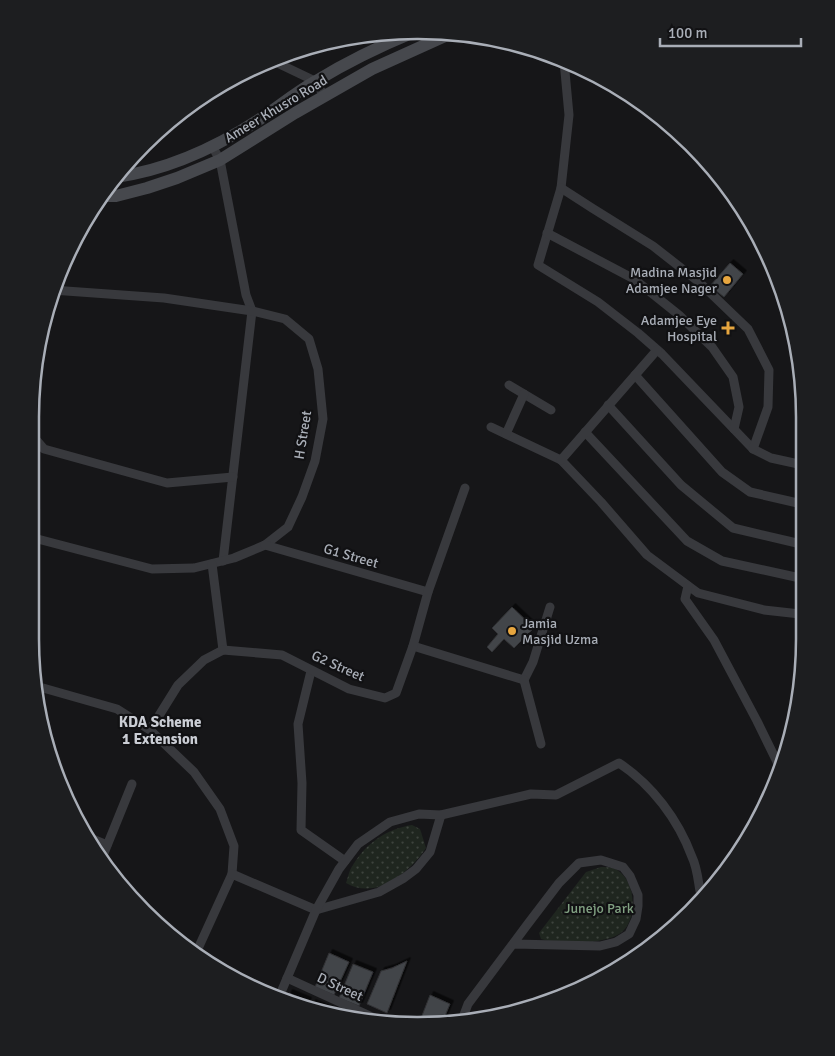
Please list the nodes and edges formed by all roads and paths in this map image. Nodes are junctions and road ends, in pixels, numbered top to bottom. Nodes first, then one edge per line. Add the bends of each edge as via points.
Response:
1 (395, 40) edge
2 (433, 40) edge
3 (281, 65) edge
4 (565, 69) edge
5 (315, 81) junction
6 (325, 97) junction
7 (212, 146) junction
8 (220, 160) junction
9 (127, 175) edge
10 (562, 188) junction
11 (111, 196) edge
12 (548, 233) junction
13 (61, 291) edge
14 (252, 311) junction
15 (657, 350) junction
16 (634, 375) junction
17 (509, 385) dead end
18 (524, 394) junction
19 (608, 406) junction
20 (551, 410) dead end
21 (491, 428) dead end
22 (734, 429) junction
23 (585, 432) junction
24 (506, 434) junction
25 (39, 443) edge
26 (754, 449) junction
27 (561, 460) junction
28 (796, 463) edge
29 (232, 477) junction
30 (465, 488) dead end
31 (796, 503) edge
32 (39, 539) edge
33 (796, 543) edge
34 (265, 546) junction
35 (223, 561) junction
36 (212, 564) junction
37 (796, 577) edge
38 (688, 586) junction
39 (428, 592) junction
40 (550, 607) dead end
41 (796, 614) edge
42 (413, 646) junction
43 (223, 650) junction
44 (312, 671) junction
45 (524, 680) junction
46 (42, 688) edge
47 (150, 730) junction
48 (541, 744) dead end
49 (776, 760) edge
50 (132, 784) dead end
51 (441, 815) junction
52 (98, 841) edge
53 (107, 845) junction
54 (105, 851) edge
55 (345, 861) junction
56 (232, 874) junction
57 (700, 890) edge
58 (316, 910) junction
59 (514, 944) junction
60 (199, 947) edge
61 (287, 978) junction
62 (281, 991) edge
63 (364, 1013) edge
64 (464, 1014) edge

1 - 5 main road, Ameer Khusro Road
2 - 6 main road, Ameer Khusro Road via 372,69
3 - 5 street
4 - 10 street via 569,115
5 - 6 street
5 - 7 main road, Ameer Khusro Road
6 - 8 main road, Ameer Khusro Road
7 - 8 street
7 - 9 main road, Ameer Khusro Road via 175,163
8 - 11 main road, Ameer Khusro Road via 147,188
8 - 14 street via 246,295
10 - 12 street
10 - 26 street via 653,246 699,282 748,329 769,370 768,407
12 - 15 street via 538,265 598,302
12 - 22 street via 634,279 712,347 733,377 739,407
13 - 14 street, H Street via 164,298
14 - 29 street
14 - 34 street, H Street via 285,319 309,340 318,368 323,419 315,461 302,498 288,527
15 - 16 street
15 - 22 street
16 - 19 street
16 - 31 street via 722,472 750,492
17 - 18 street
18 - 20 street
18 - 24 street
19 - 23 street
19 - 33 street via 681,485 733,528
21 - 24 street
22 - 26 street
23 - 27 street
23 - 37 street via 687,541 722,561
24 - 27 street
25 - 29 street via 44,449 167,482
26 - 28 street via 771,458
27 - 38 street via 647,555
29 - 35 street
30 - 39 street, G2 Street
32 - 36 street, H Street via 152,568 194,568
34 - 35 street, H Street
34 - 39 street, G1 Street
35 - 36 street, H Street
36 - 43 street
38 - 41 street via 707,596 764,610
38 - 49 street via 685,599 714,640
39 - 42 street, G2 Street
40 - 45 street
42 - 44 street, G2 Street via 396,693 385,698 349,689
42 - 45 street
43 - 44 street, G2 Street via 282,655
43 - 47 street via 204,660 178,685
44 - 55 street via 298,724 301,830
45 - 48 street
46 - 47 street via 117,709
47 - 56 street via 194,772 220,809 234,846
50 - 53 street
51 - 55 street via 419,814 390,822 358,844
51 - 57 street via 531,794 556,795 619,762 636,774 672,815 693,858
51 - 58 street via 430,852 404,878 379,892
52 - 53 street
53 - 54 street
55 - 58 street
56 - 58 street
56 - 60 street
58 - 61 street
59 - 59 street via 559,883 580,863 601,860 623,867 630,876 638,896 636,919 628,934 616,942 600,946
59 - 64 street via 468,1004
61 - 62 street
61 - 63 street, D Street

